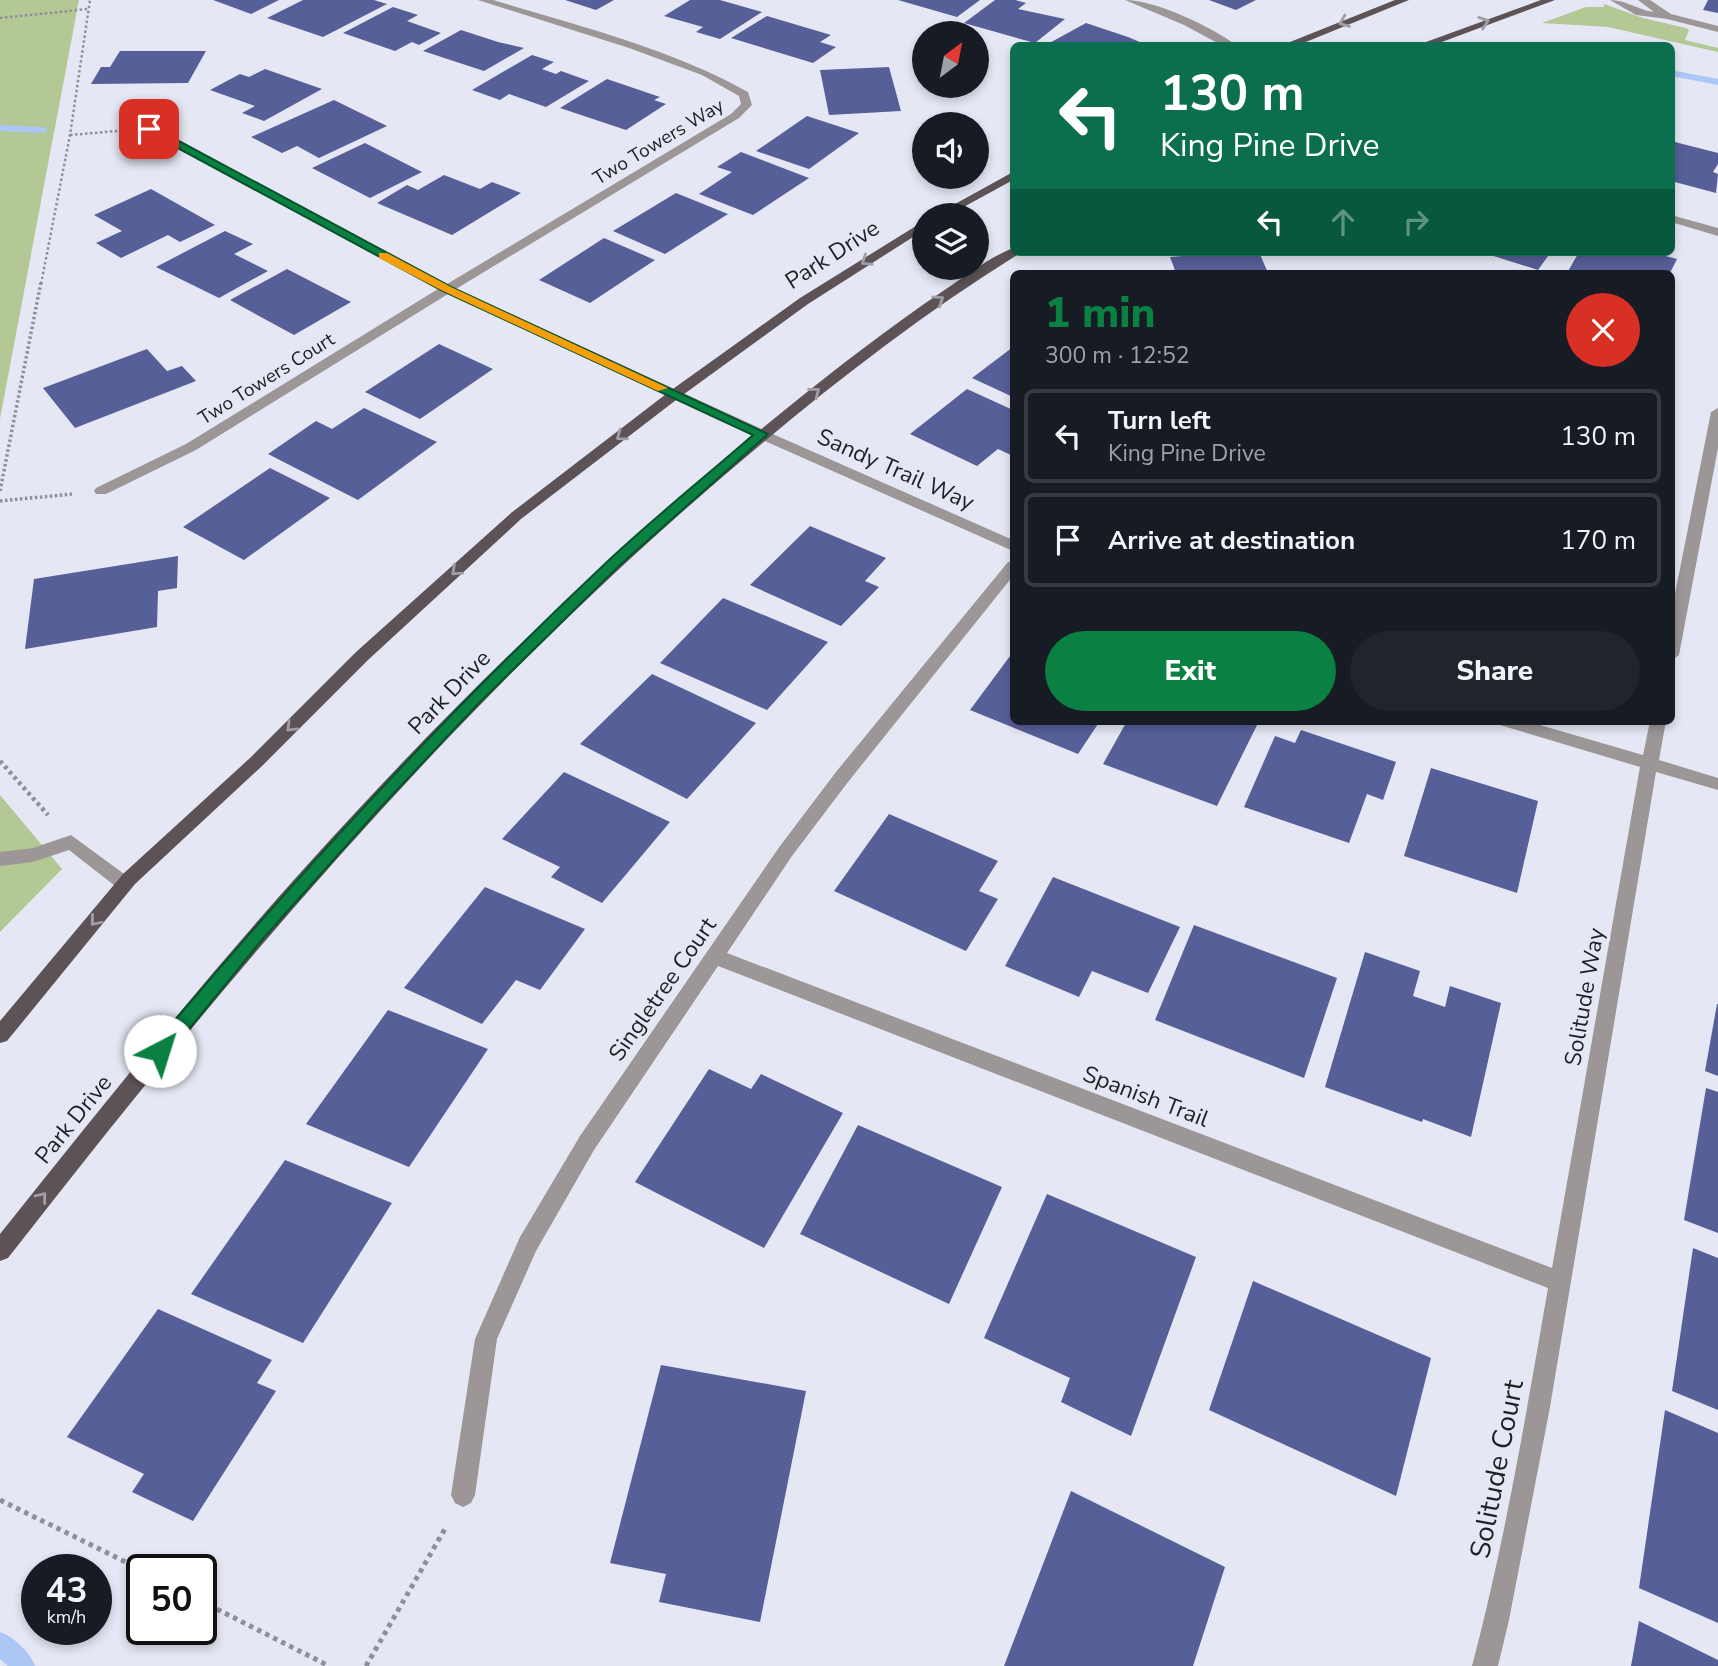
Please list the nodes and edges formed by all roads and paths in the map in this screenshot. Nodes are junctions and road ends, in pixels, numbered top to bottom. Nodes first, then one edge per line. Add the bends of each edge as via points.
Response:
1 (90, 0) edge
2 (486, 0) edge
3 (1130, 0) edge
4 (1404, 0) edge
5 (1550, 0) edge
6 (1615, 0) edge
7 (1643, 0) edge
8 (88, 9) junction
9 (1667, 16) junction
10 (0, 18) edge
11 (1718, 29) edge
12 (1225, 42) edge
13 (1295, 42) edge
14 (1431, 42) edge
15 (149, 129) joint
16 (70, 135) junction
17 (1010, 177) edge
18 (963, 203) edge
19 (1675, 219) edge
20 (1718, 232) edge
21 (912, 233) edge
22 (1010, 254) edge
23 (447, 289) junction
24 (675, 394) junction
25 (1718, 412) edge
26 (761, 434) junction
27 (0, 491) edge
28 (101, 491) joint
29 (0, 501) edge
30 (1010, 545) edge
31 (1010, 570) edge
32 (1675, 633) edge
33 (1519, 725) edge
34 (1657, 725) edge
35 (0, 761) edge
36 (1650, 764) junction
37 (1718, 784) edge
38 (71, 842) junction
39 (0, 859) edge
40 (125, 884) junction
41 (714, 956) junction
42 (0, 1035) edge
43 (0, 1251) edge
44 (1560, 1282) junction
45 (463, 1495) joint
46 (0, 1500) edge
47 (126, 1562) edge
48 (217, 1609) edge
49 (329, 1666) edge
50 (366, 1666) edge
51 (1485, 1666) edge

1 - 8 path
2 - 23 street, Two Towers Way via 706,73 744,94 747,105
3 - 12 street
4 -> 13 main road
14 -> 5 main road
6 - 9 street via 1640,13
7 - 9 street
8 - 10 path
8 - 16 path
9 - 11 street
15 - 16 path
15 - 23 street, Sandy Trail Way
16 - 27 path
17 - 18 main road
19 - 20 street
21 -> 24 main road, Park Drive via 804,301
26 -> 22 main road, Park Drive via 882,338
23 - 24 street, Sandy Trail Way
23 - 28 street, Two Towers Court via 191,447
24 - 26 street, Sandy Trail Way
24 -> 40 main road, Park Drive via 516,516 362,656
25 - 32 street
26 - 30 street, Sandy Trail Way
43 -> 26 main road, Park Drive via 255,936 373,806 615,561
28 - 29 path
31 - 41 street, Singletree Court via 842,777
33 - 36 street
34 - 36 street, Solitude Way
35 - 38 path
36 - 37 street
36 - 44 street, Solitude Way
38 - 39 street via 33,855
38 - 40 street
40 -> 42 main road, Park Drive
41 - 44 street, Spanish Trail
41 - 45 street, Singletree Court via 587,1143 528,1244 486,1339
44 - 51 street, Solitude Court via 1534,1434
45 - 50 path
46 - 47 path
48 - 49 path

